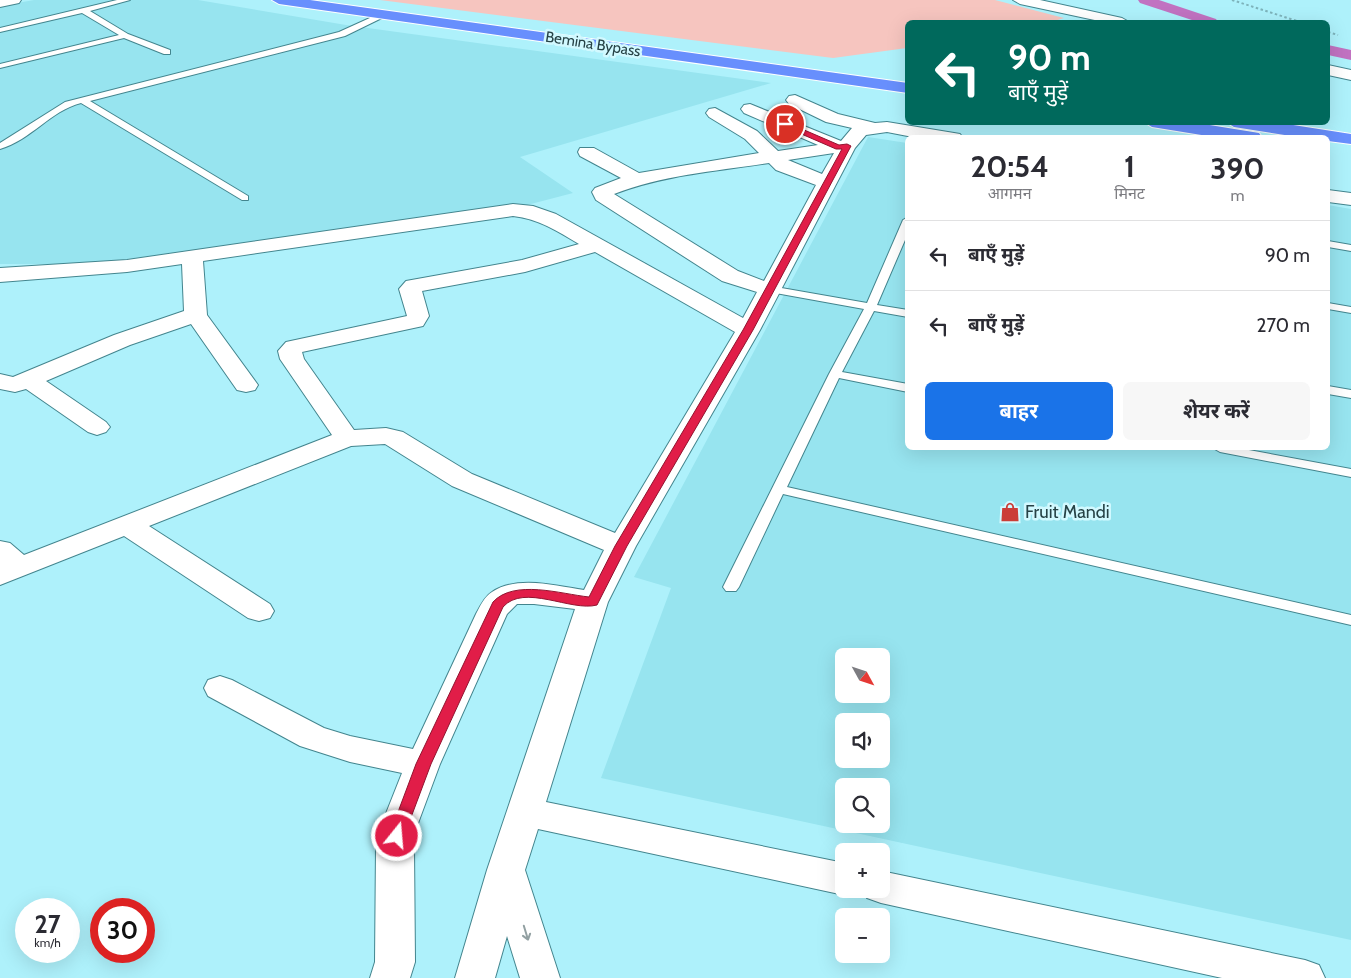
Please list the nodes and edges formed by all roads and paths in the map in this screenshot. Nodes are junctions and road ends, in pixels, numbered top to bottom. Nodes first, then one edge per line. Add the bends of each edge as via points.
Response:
1 (14, 0) edge
2 (126, 0) edge
3 (279, 0) edge
4 (344, 0) edge
5 (1020, 0) edge
6 (1232, 0) edge
7 (0, 3) edge
8 (85, 11) junction
9 (386, 14) junction
10 (1113, 20) edge
11 (1294, 20) edge
12 (0, 30) edge
13 (1330, 33) edge
14 (1338, 35) dead end
15 (124, 36) junction
16 (167, 52) dead end
17 (0, 58) edge
18 (18, 61) junction
19 (0, 66) edge
20 (1330, 70) edge
21 (1351, 75) edge
22 (905, 78) edge
23 (905, 88) edge
24 (82, 100) junction
25 (796, 100) dead end
26 (750, 109) dead end
27 (715, 113) dead end
28 (1186, 125) edge
29 (869, 127) junction
30 (1255, 131) edge
31 (936, 135) edge
32 (1303, 135) edge
33 (1330, 137) edge
34 (1351, 139) edge
35 (0, 146) edge
36 (843, 147) junction
37 (1330, 147) edge
38 (1351, 151) edge
39 (587, 152) dead end
40 (774, 158) junction
41 (636, 179) junction
42 (827, 183) junction
43 (1330, 196) edge
44 (245, 198) dead end
45 (1351, 199) edge
46 (905, 231) edge
47 (1330, 244) edge
48 (597, 245) junction
49 (1351, 248) edge
50 (192, 257) junction
51 (0, 274) edge
52 (770, 289) junction
53 (1330, 306) edge
54 (871, 307) junction
55 (1351, 310) edge
56 (905, 313) edge
57 (196, 315) junction
58 (748, 330) junction
59 (835, 374) junction
60 (28, 380) junction
61 (0, 381) edge
62 (246, 385) dead end
63 (905, 387) edge
64 (1330, 390) edge
65 (1351, 394) edge
66 (97, 427) dead end
67 (347, 438) junction
68 (1230, 450) edge
69 (1351, 473) edge
70 (779, 489) junction
71 (127, 525) junction
72 (621, 546) junction
73 (7, 564) edge
74 (731, 587) dead end
75 (593, 602) junction
76 (259, 611) dead end
77 (1351, 620) edge
78 (220, 688) dead end
79 (423, 764) junction
80 (527, 812) junction
81 (506, 870) junction
82 (835, 878) edge
83 (890, 890) edge
84 (390, 978) edge
85 (475, 978) edge
86 (540, 978) edge
87 (1305, 978) edge

1 - 7 street
2 - 8 lane
3 - 9 highway, Bemina Bypass
4 - 22 highway, Bemina Bypass
5 - 10 street
6 - 11 path
8 - 12 lane
8 - 15 lane
9 - 23 highway, Bemina Bypass
9 - 24 lane via 342,34
13 - 14 path
15 - 16 lane
15 - 18 lane
17 - 18 lane
18 - 19 lane
20 - 21 street
24 - 35 lane via 58,108 22,136
24 - 44 lane
25 - 29 street via 832,118
26 - 36 street
27 - 40 street via 750,135
28 - 30 highway
29 - 31 street
29 - 36 street via 855,134
30 - 32 highway
33 - 34 highway
36 - 40 street
36 - 42 street
37 - 38 highway
39 - 41 street
40 - 41 street
40 - 42 street via 796,173
41 - 52 street via 602,192 603,196 730,276
42 - 52 street
43 - 45 street
46 - 54 lane
47 - 49 lane
48 - 50 street via 549,218 513,210
48 - 58 street
48 - 67 street via 525,266 414,286 410,289 418,316 415,320 294,347 290,351 292,359
50 - 51 street via 127,266
50 - 57 street
52 - 54 lane
52 - 58 street
53 - 55 lane
54 - 56 lane
54 - 59 lane
57 - 60 street via 122,340
57 - 62 street
58 - 72 street
59 - 63 lane
59 - 70 lane
60 - 61 street via 10,386
60 - 66 street
64 - 65 lane
67 - 71 street
67 - 72 street via 394,438 462,480
68 - 69 lane
70 - 74 lane
70 - 77 lane
71 - 73 street
71 - 76 street
72 - 75 street
75 - 79 street via 524,593 503,598 487,624
75 - 80 street
78 - 79 street via 306,734
79 - 84 street via 399,826 395,847 395,962
80 - 81 street
80 - 82 street
81 - 85 street
81 -> 86 street
83 - 87 street

